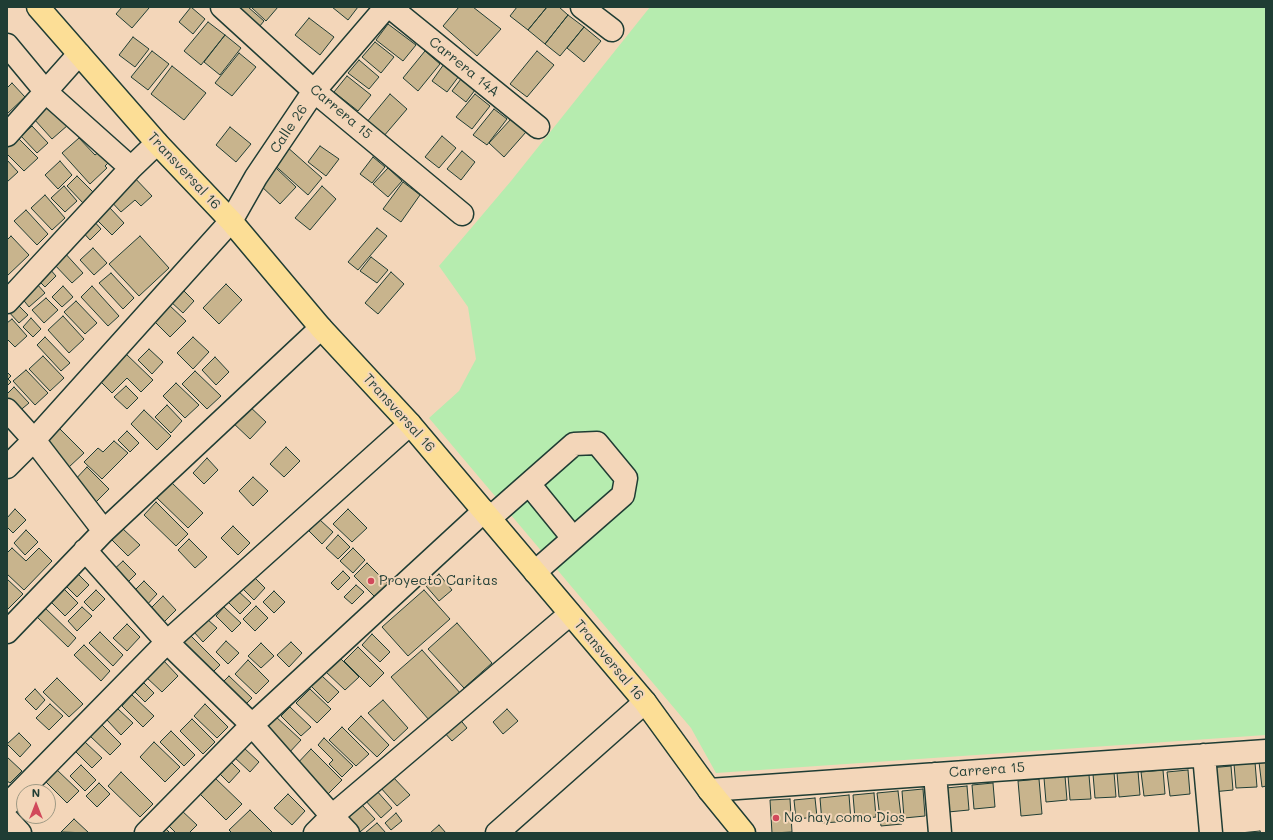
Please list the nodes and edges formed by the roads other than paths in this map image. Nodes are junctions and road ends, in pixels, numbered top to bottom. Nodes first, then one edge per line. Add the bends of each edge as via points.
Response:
1 (38, 7) edge
2 (222, 7) edge
3 (386, 7) edge
4 (390, 7) edge
5 (582, 7) edge
6 (612, 30) dead end
7 (7, 46) edge
8 (79, 54) junction
9 (314, 91) junction
10 (46, 92) junction
11 (538, 127) dead end
12 (7, 135) edge
13 (157, 143) junction
14 (131, 168) junction
15 (462, 214) dead end
16 (231, 221) junction
17 (7, 302) edge
18 (321, 328) junction
19 (7, 410) edge
20 (410, 424) junction
21 (34, 440) junction
22 (7, 467) edge
23 (529, 484) junction
24 (487, 514) junction
25 (104, 531) junction
26 (573, 538) junction
27 (85, 550) junction
28 (535, 572) junction
29 (570, 614) junction
30 (7, 632) edge
31 (167, 642) junction
32 (645, 702) junction
33 (252, 725) junction
34 (1266, 751) edge
35 (1204, 755) junction
36 (935, 774) junction
37 (709, 790) junction
38 (7, 805) edge
39 (332, 816) junction
40 (7, 819) edge
41 (20, 833) edge
42 (146, 833) edge
43 (315, 833) edge
44 (348, 833) edge
45 (497, 833) edge
46 (744, 833) edge
47 (940, 833) edge
48 (1211, 833) edge

1 - 8 main road, Transversal 16
2 - 9 street, Carrera 15
3 - 9 street, Calle 26
4 - 11 street, Carrera 14A
5 - 6 street
7 - 10 street
8 - 10 street
8 - 13 main road, Transversal 16
9 - 15 street, Carrera 15
9 - 16 street, Calle 26 via 256,177
10 - 12 street
10 - 14 street
13 - 14 street
13 - 16 main road, Transversal 16
14 - 17 street
16 - 18 main road, Transversal 16
16 - 21 street, Calle 26
18 - 20 main road, Transversal 16
18 - 25 street
19 - 21 street
20 - 24 main road, Transversal 16
20 - 31 street
21 - 22 street, Calle 26
21 - 25 street
23 - 24 street
23 - 26 street
23 - 26 street via 574,444 597,443 626,478 623,495
24 - 28 main road, Transversal 16
24 - 33 street
25 - 27 street
26 - 28 street
27 - 30 street
27 - 31 street
28 - 29 main road, Transversal 16
29 - 32 main road, Transversal 16
29 - 39 street
31 - 33 street
31 - 38 street
32 - 37 main road, Transversal 16
32 - 45 street
33 - 39 street
33 - 42 street
34 - 35 street, Carrera 15
35 - 36 street, Carrera 15
35 - 48 street
36 - 37 street, Carrera 15
36 - 47 street
37 - 46 main road, Transversal 16
39 - 43 street
39 - 44 street
40 - 41 street

